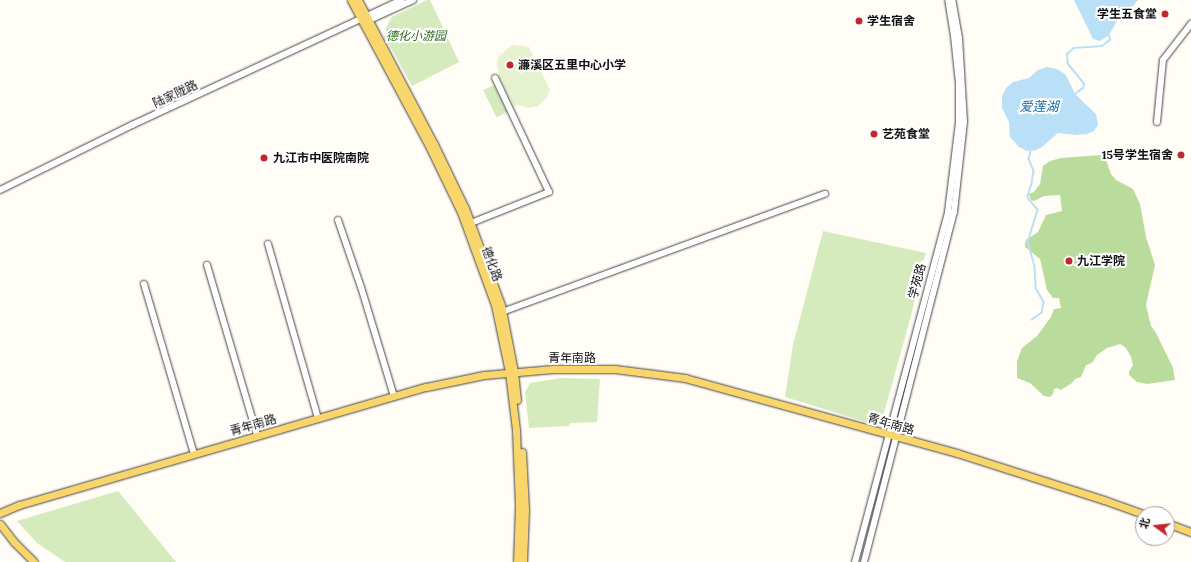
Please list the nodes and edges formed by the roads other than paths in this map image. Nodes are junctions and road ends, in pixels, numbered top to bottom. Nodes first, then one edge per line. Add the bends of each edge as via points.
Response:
1 (351, 0) edge
2 (358, 0) edge
3 (401, 0) edge
4 (413, 0) edge
5 (948, 0) edge
6 (952, 0) edge
7 (365, 20) junction
8 (1191, 24) edge
9 (495, 78) dead end
10 (1157, 122) dead end
11 (0, 190) edge
12 (825, 194) dead end
13 (338, 220) dead end
14 (471, 223) junction
15 (268, 244) dead end
16 (207, 264) dead end
17 (144, 284) dead end
18 (502, 312) junction
19 (511, 372) junction
20 (394, 396) junction
21 (318, 418) junction
22 (888, 435) junction
23 (257, 436) junction
24 (897, 437) junction
25 (194, 454) junction
26 (1135, 511) edge
27 (0, 513) edge
28 (0, 524) edge
29 (1175, 526) edge
30 (1191, 532) edge
31 (34, 562) edge
32 (518, 562) edge
33 (523, 562) edge
34 (855, 562) edge
35 (864, 562) edge

1 - 7 main road, 德化路
2 - 7 main road, 德化路
3 - 7 street
4 - 7 street
5 - 22 street, 学苑路 via 959,83 959,123 948,212
6 - 24 street, 学苑路 via 959,38 964,122 954,212
7 - 11 street, 陆家陇路
7 - 14 main road, 德化路 via 434,144
7 - 19 main road, 德化路 via 461,212 495,305
8 - 10 street via 1163,60
9 - 14 street via 549,192
12 - 18 street
13 - 20 street
14 - 18 main road, 德化路
15 - 21 street
16 - 23 street
17 - 25 street
18 - 19 main road, 德化路
19 - 20 main road, 青年南路 via 484,375
19 - 22 main road, 青年南路 via 615,369 685,378
19 - 32 main road, 德化路 via 520,506
19 - 33 main road, 德化路 via 521,430 525,506
20 - 21 main road, 青年南路
21 - 23 main road, 青年南路
22 - 24 main road, 青年南路
22 - 34 street, 学苑路
23 - 25 main road, 青年南路
24 - 26 main road, 青年南路
24 - 35 street, 学苑路
25 - 27 main road, 青年南路 via 19,504
28 - 31 main road
29 - 30 main road

